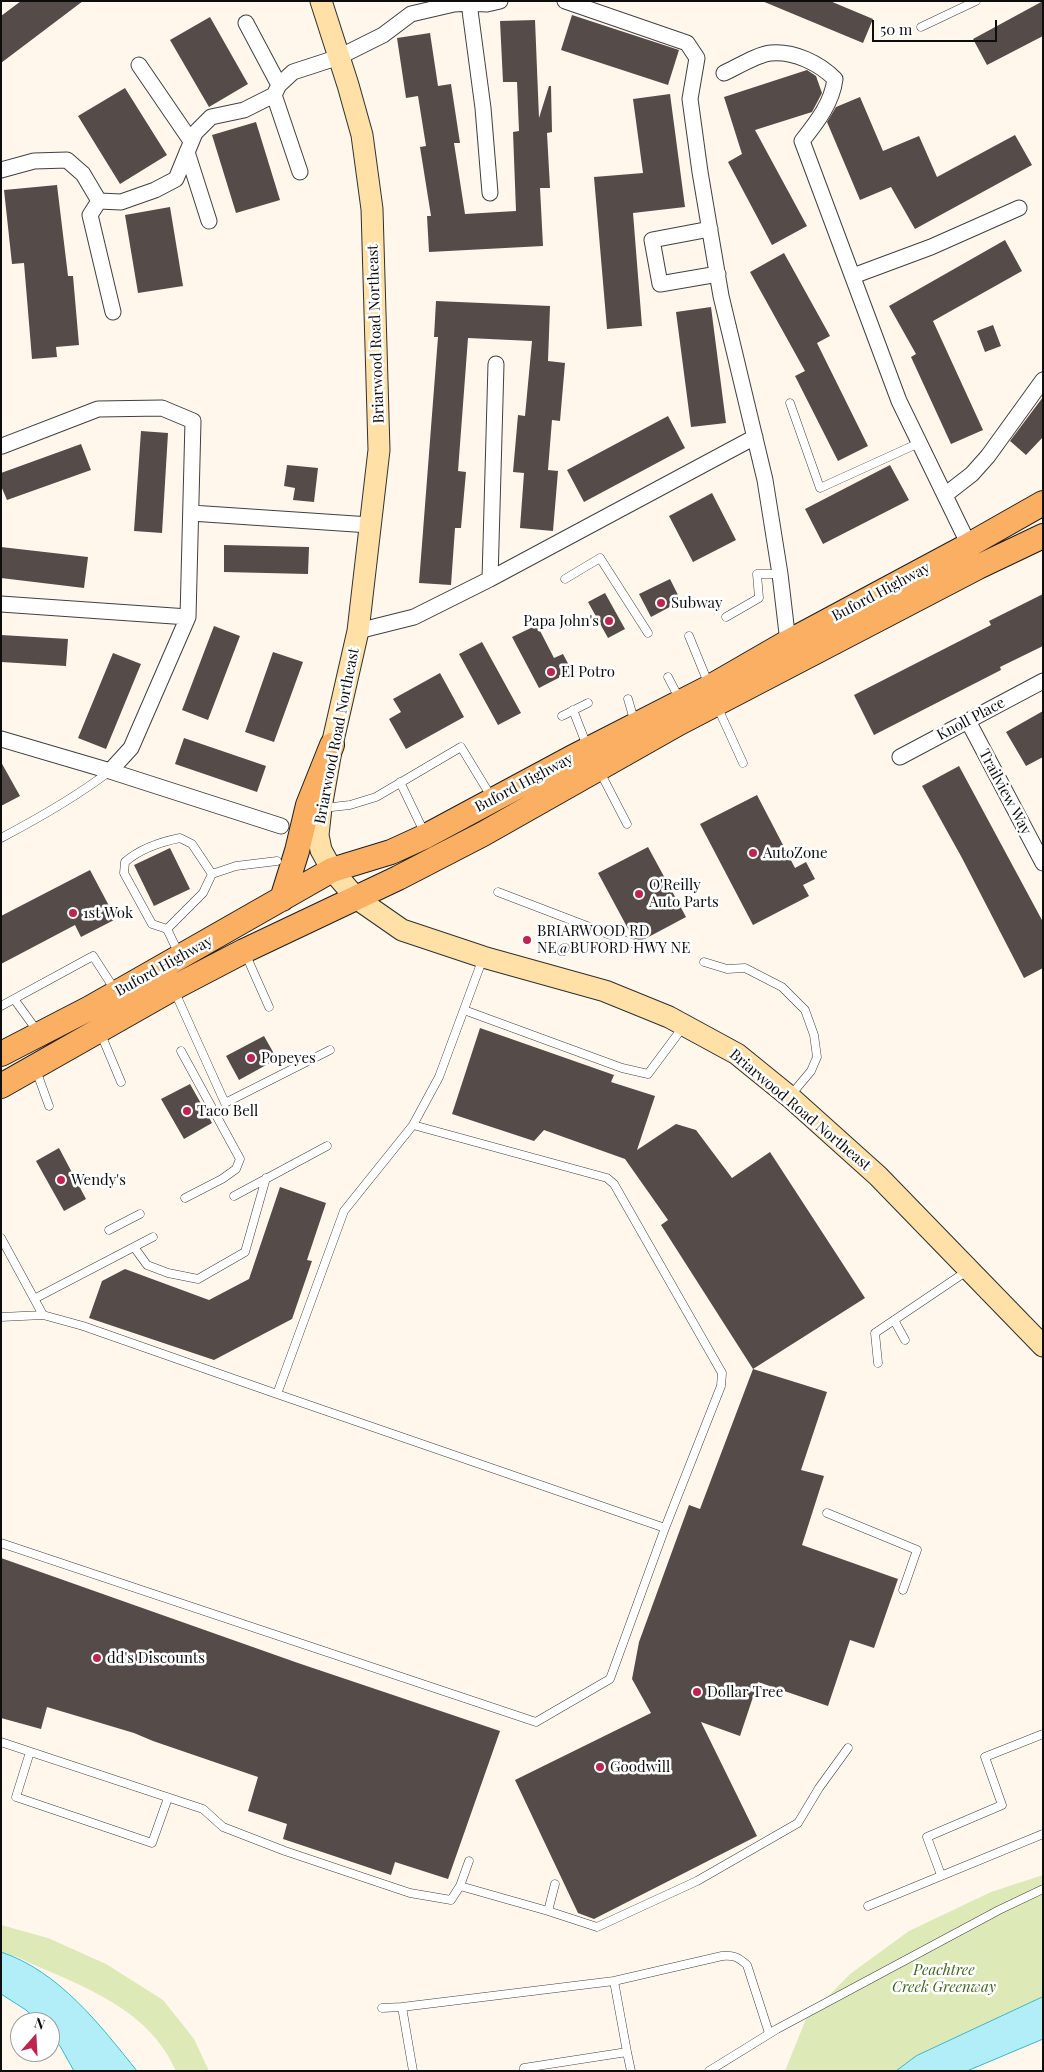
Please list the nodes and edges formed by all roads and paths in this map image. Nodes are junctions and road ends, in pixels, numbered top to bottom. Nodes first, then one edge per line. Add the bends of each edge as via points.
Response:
1 (321, 1) edge
2 (500, 1) edge
3 (565, 1) edge
4 (976, 1) edge
5 (469, 4) junction
6 (246, 23) dead end
7 (921, 27) dead end
8 (339, 57) junction
9 (139, 65) dead end
10 (724, 73) dead end
11 (276, 90) junction
12 (189, 147) junction
13 (1, 170) edge
14 (300, 172) dead end
15 (490, 193) dead end
16 (99, 201) junction
17 (1019, 208) dead end
18 (209, 221) dead end
19 (710, 229) junction
20 (718, 274) junction
21 (854, 276) junction
22 (113, 312) dead end
23 (496, 364) dead end
24 (1043, 380) edge
25 (790, 403) dead end
26 (755, 437) junction
27 (919, 443) junction
28 (2, 446) edge
29 (945, 495) junction
30 (1043, 503) edge
31 (191, 512) junction
32 (370, 525) junction
33 (1043, 536) edge
34 (969, 545) junction
35 (780, 574) junction
36 (490, 579) junction
37 (565, 579) dead end
38 (1, 604) edge
39 (188, 617) junction
40 (726, 617) dead end
41 (358, 631) junction
42 (648, 633) dead end
43 (689, 636) dead end
44 (788, 642) junction
45 (668, 677) dead end
46 (1043, 681) edge
47 (713, 695) junction
48 (628, 699) dead end
49 (681, 702) junction
50 (588, 703) dead end
51 (573, 710) junction
52 (562, 716) dead end
53 (968, 721) junction
54 (636, 725) junction
55 (1, 739) edge
56 (332, 745) junction
57 (900, 757) dead end
58 (593, 759) junction
59 (743, 763) dead end
60 (110, 771) junction
61 (400, 782) junction
62 (493, 800) junction
63 (321, 808) junction
64 (627, 824) dead end
65 (282, 826) dead end
66 (426, 836) junction
67 (1, 838) edge
68 (277, 861) dead end
69 (1043, 863) edge
70 (332, 870) junction
71 (212, 874) junction
72 (498, 892) dead end
73 (356, 898) junction
74 (282, 900) junction
75 (167, 929) junction
76 (647, 949) dead end
77 (244, 951) junction
78 (180, 956) junction
79 (483, 957) junction
80 (704, 962) dead end
81 (173, 989) junction
82 (117, 992) junction
83 (14, 999) junction
84 (1, 1006) edge
85 (269, 1007) dead end
86 (464, 1010) junction
87 (684, 1025) junction
88 (99, 1030) junction
89 (39, 1034) junction
90 (330, 1050) dead end
91 (181, 1051) dead end
92 (1, 1054) edge
93 (35, 1067) junction
94 (121, 1082) dead end
95 (1, 1086) edge
96 (790, 1097) junction
97 (49, 1106) dead end
98 (413, 1126) junction
99 (326, 1146) dead end
100 (266, 1178) junction
101 (234, 1196) dead end
102 (185, 1198) dead end
103 (140, 1214) dead end
104 (109, 1230) dead end
105 (153, 1237) dead end
106 (1, 1238) edge
107 (134, 1247) junction
108 (969, 1270) junction
109 (34, 1299) junction
110 (43, 1315) junction
111 (1, 1317) edge
112 (894, 1320) junction
113 (905, 1340) dead end
114 (1043, 1346) edge
115 (878, 1363) dead end
116 (277, 1394) junction
117 (826, 1513) dead end
118 (665, 1528) junction
119 (1, 1543) edge
120 (903, 1590) dead end
121 (1043, 1734) edge
122 (1, 1742) edge
123 (848, 1748) dead end
124 (30, 1752) junction
125 (168, 1798) junction
126 (1043, 1834) edge
127 (469, 1862) dead end
128 (941, 1875) junction
129 (555, 1884) dead end
130 (460, 1886) junction
131 (1043, 1889) edge
132 (868, 1906) dead end
133 (548, 1911) junction
134 (614, 1981) junction
135 (402, 2007) junction
136 (382, 2008) dead end
137 (769, 2034) junction
138 (627, 2052) junction
139 (413, 2071) edge
140 (524, 2071) edge
141 (631, 2071) edge
142 (710, 2071) edge

1 - 8 street, Briarwood Road Northeast
2 - 5 street
3 - 19 street via 688,43 697,58 690,99
4 - 7 lane
5 - 8 street via 454,4 410,14 383,35
5 - 15 street
6 - 11 street
8 - 11 street via 292,72
8 - 32 street, Briarwood Road Northeast via 362,135 372,209 379,450
9 - 12 street
10 - 21 street via 770,53 788,54 824,68 835,79 826,108 802,141
11 - 12 street via 244,110 211,117 195,133
11 - 14 street
12 - 16 street via 176,179 121,202
12 - 18 street
13 - 16 street via 34,161 67,160 83,174
16 - 22 street via 90,215
17 - 21 street via 932,247
19 - 20 street
19 - 20 street via 652,240 660,284
20 - 26 street
21 - 27 street via 899,401
23 - 36 street
24 - 29 street via 988,456 972,474
25 - 27 lane via 820,488
26 - 35 street
26 - 36 street
27 - 29 street
28 - 31 street via 98,409 162,408 193,421
29 - 34 street
30 - 34 main road, Buford Highway
31 - 32 street
31 - 39 street
32 - 41 street, Briarwood Road Northeast
33 - 47 main road, Buford Highway
34 - 44 main road, Buford Highway
35 - 40 lane via 757,574 759,598
35 - 44 street
36 - 41 street via 414,617
37 - 42 lane via 600,558
38 - 39 street
39 - 60 street via 131,748
41 - 56 street, Briarwood Road Northeast
43 - 47 lane
44 - 47 main road, Buford Highway
45 - 49 lane
46 - 53 street, Knoll Place
47 - 49 main road, Buford Highway
47 - 58 main road, Buford Highway
47 - 59 lane
48 - 54 lane
49 - 54 main road, Buford Highway
50 - 51 lane
51 - 52 lane
51 - 58 lane
53 - 57 street, Knoll Place
53 - 69 street, Trailview Way
54 - 58 main road, Buford Highway
55 - 60 street
56 - 63 street, Briarwood Road Northeast
56 - 74 main road via 308,805
58 - 62 main road, Buford Highway
58 - 64 lane
58 - 73 main road, Buford Highway via 483,834
60 - 65 street
60 - 67 lane via 52,811
61 - 62 lane via 461,747
61 - 63 lane via 376,797 350,805
61 - 66 lane
62 - 66 main road, Buford Highway
63 - 70 street, Briarwood Road Northeast via 318,835 321,850
66 - 70 main road, Buford Highway via 391,852
68 - 71 lane via 236,866
70 - 73 street, Briarwood Road Northeast
70 - 74 main road, Buford Highway
71 - 75 lane via 202,893
71 - 75 lane via 192,844 180,838 158,842 125,862 124,873 152,924
72 - 76 lane
73 - 77 main road, Buford Highway
73 - 79 street, Briarwood Road Northeast via 402,930
74 - 78 main road, Buford Highway
75 - 78 lane
77 - 81 main road, Buford Highway
77 - 85 lane
78 - 82 main road, Buford Highway
79 - 86 lane
79 - 87 street, Briarwood Road Northeast via 605,991
80 - 96 lane via 727,969 745,968 782,987 805,1010 814,1035 817,1057 811,1071
81 - 88 main road, Buford Highway
81 - 90 lane via 226,1103
82 - 83 lane via 93,956
82 - 89 main road, Buford Highway
83 - 84 lane
83 - 89 lane
86 - 87 lane via 614,1066 648,1074
86 - 98 lane via 439,1077
87 - 96 street, Briarwood Road Northeast via 737,1054
88 - 93 main road, Buford Highway
88 - 94 lane
89 - 92 main road, Buford Highway
91 - 102 lane via 240,1159 236,1169 222,1179
93 - 95 main road, Buford Highway
93 - 97 lane
96 - 108 street, Briarwood Road Northeast via 878,1176
98 - 116 lane via 344,1211
98 - 118 lane via 607,1178 614,1184 722,1373 721,1386
99 - 100 lane
100 - 101 lane
100 - 107 lane via 245,1252 198,1279 147,1265
103 - 104 lane
105 - 107 lane
106 - 109 lane
107 - 109 lane
108 - 112 lane
108 - 114 street, Briarwood Road Northeast
109 - 110 lane
110 - 111 lane
110 - 116 lane
112 - 113 lane
112 - 115 lane via 875,1333
116 - 118 lane
117 - 120 lane via 917,1550
118 - 119 lane via 610,1679 536,1722
121 - 128 lane via 985,1757 1002,1805 927,1837
122 - 124 lane
123 - 133 lane via 798,1823 697,1881 597,1927
124 - 125 lane
124 - 125 lane via 16,1797 152,1843
125 - 130 lane via 202,1809 223,1827 410,1893 451,1900
126 - 128 lane
127 - 130 lane
128 - 132 lane
129 - 133 lane
130 - 133 lane
131 - 137 lane via 990,1914
134 - 135 lane
134 - 137 lane via 722,1956 739,1957 747,1965
134 - 138 lane
135 - 136 lane
135 - 139 lane
137 - 142 lane
138 - 140 lane via 524,2068
138 - 141 lane

